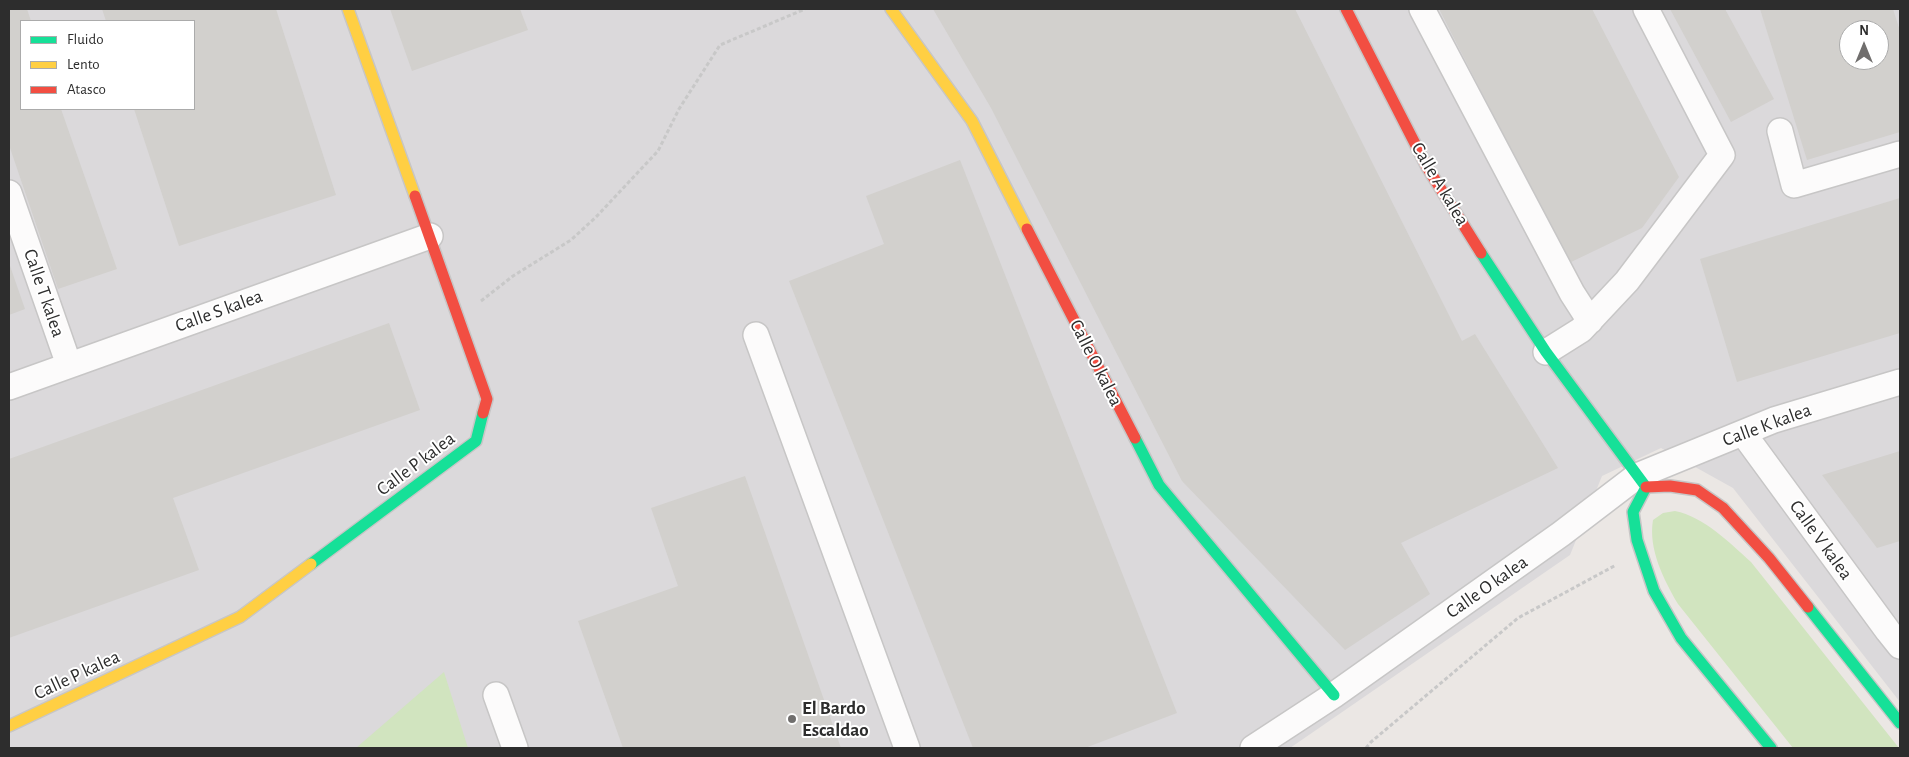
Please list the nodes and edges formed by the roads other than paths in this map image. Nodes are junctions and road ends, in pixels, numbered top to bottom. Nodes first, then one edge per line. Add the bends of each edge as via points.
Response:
1 (348, 9) edge
2 (892, 9) edge
3 (1346, 9) edge
4 (1422, 9) edge
5 (1646, 9) edge
6 (1780, 131) dead end
7 (1900, 154) edge
8 (9, 193) edge
9 (430, 236) junction
10 (1590, 321) junction
11 (756, 335) dead end
12 (1546, 352) junction
13 (70, 365) junction
14 (1900, 382) edge
15 (9, 387) edge
16 (1743, 433) junction
17 (1641, 482) junction
18 (1900, 646) edge
19 (496, 695) dead end
20 (1334, 695) junction
21 (1900, 723) edge
22 (9, 726) edge
23 (515, 748) edge
24 (907, 748) edge
25 (1253, 748) edge
26 (1771, 748) edge

1 - 9 street, Calle P kalea
2 - 20 street, Calle O kalea via 972,121 1159,485
3 - 12 street, Calle A kalea via 1427,167
4 - 10 street via 1572,293
5 - 10 street via 1722,155 1627,281
6 - 7 street via 1794,185
8 - 13 street, Calle T kalea
9 - 13 street, Calle S kalea
9 - 22 street, Calle P kalea via 487,399 476,440 240,617
10 - 12 street
11 - 24 street
12 - 17 street, Calle A kalea
13 - 15 street, Calle S kalea
14 - 16 street, Calle K kalea via 1774,420
16 - 17 street, Calle K kalea
16 - 18 street, Calle V kalea
17 - 20 street, Calle O kalea
17 - 21 street via 1697,490 1723,508 1769,558
17 - 26 street via 1633,512 1636,540 1654,591 1681,638
19 - 23 street
20 - 25 street, Calle O kalea

